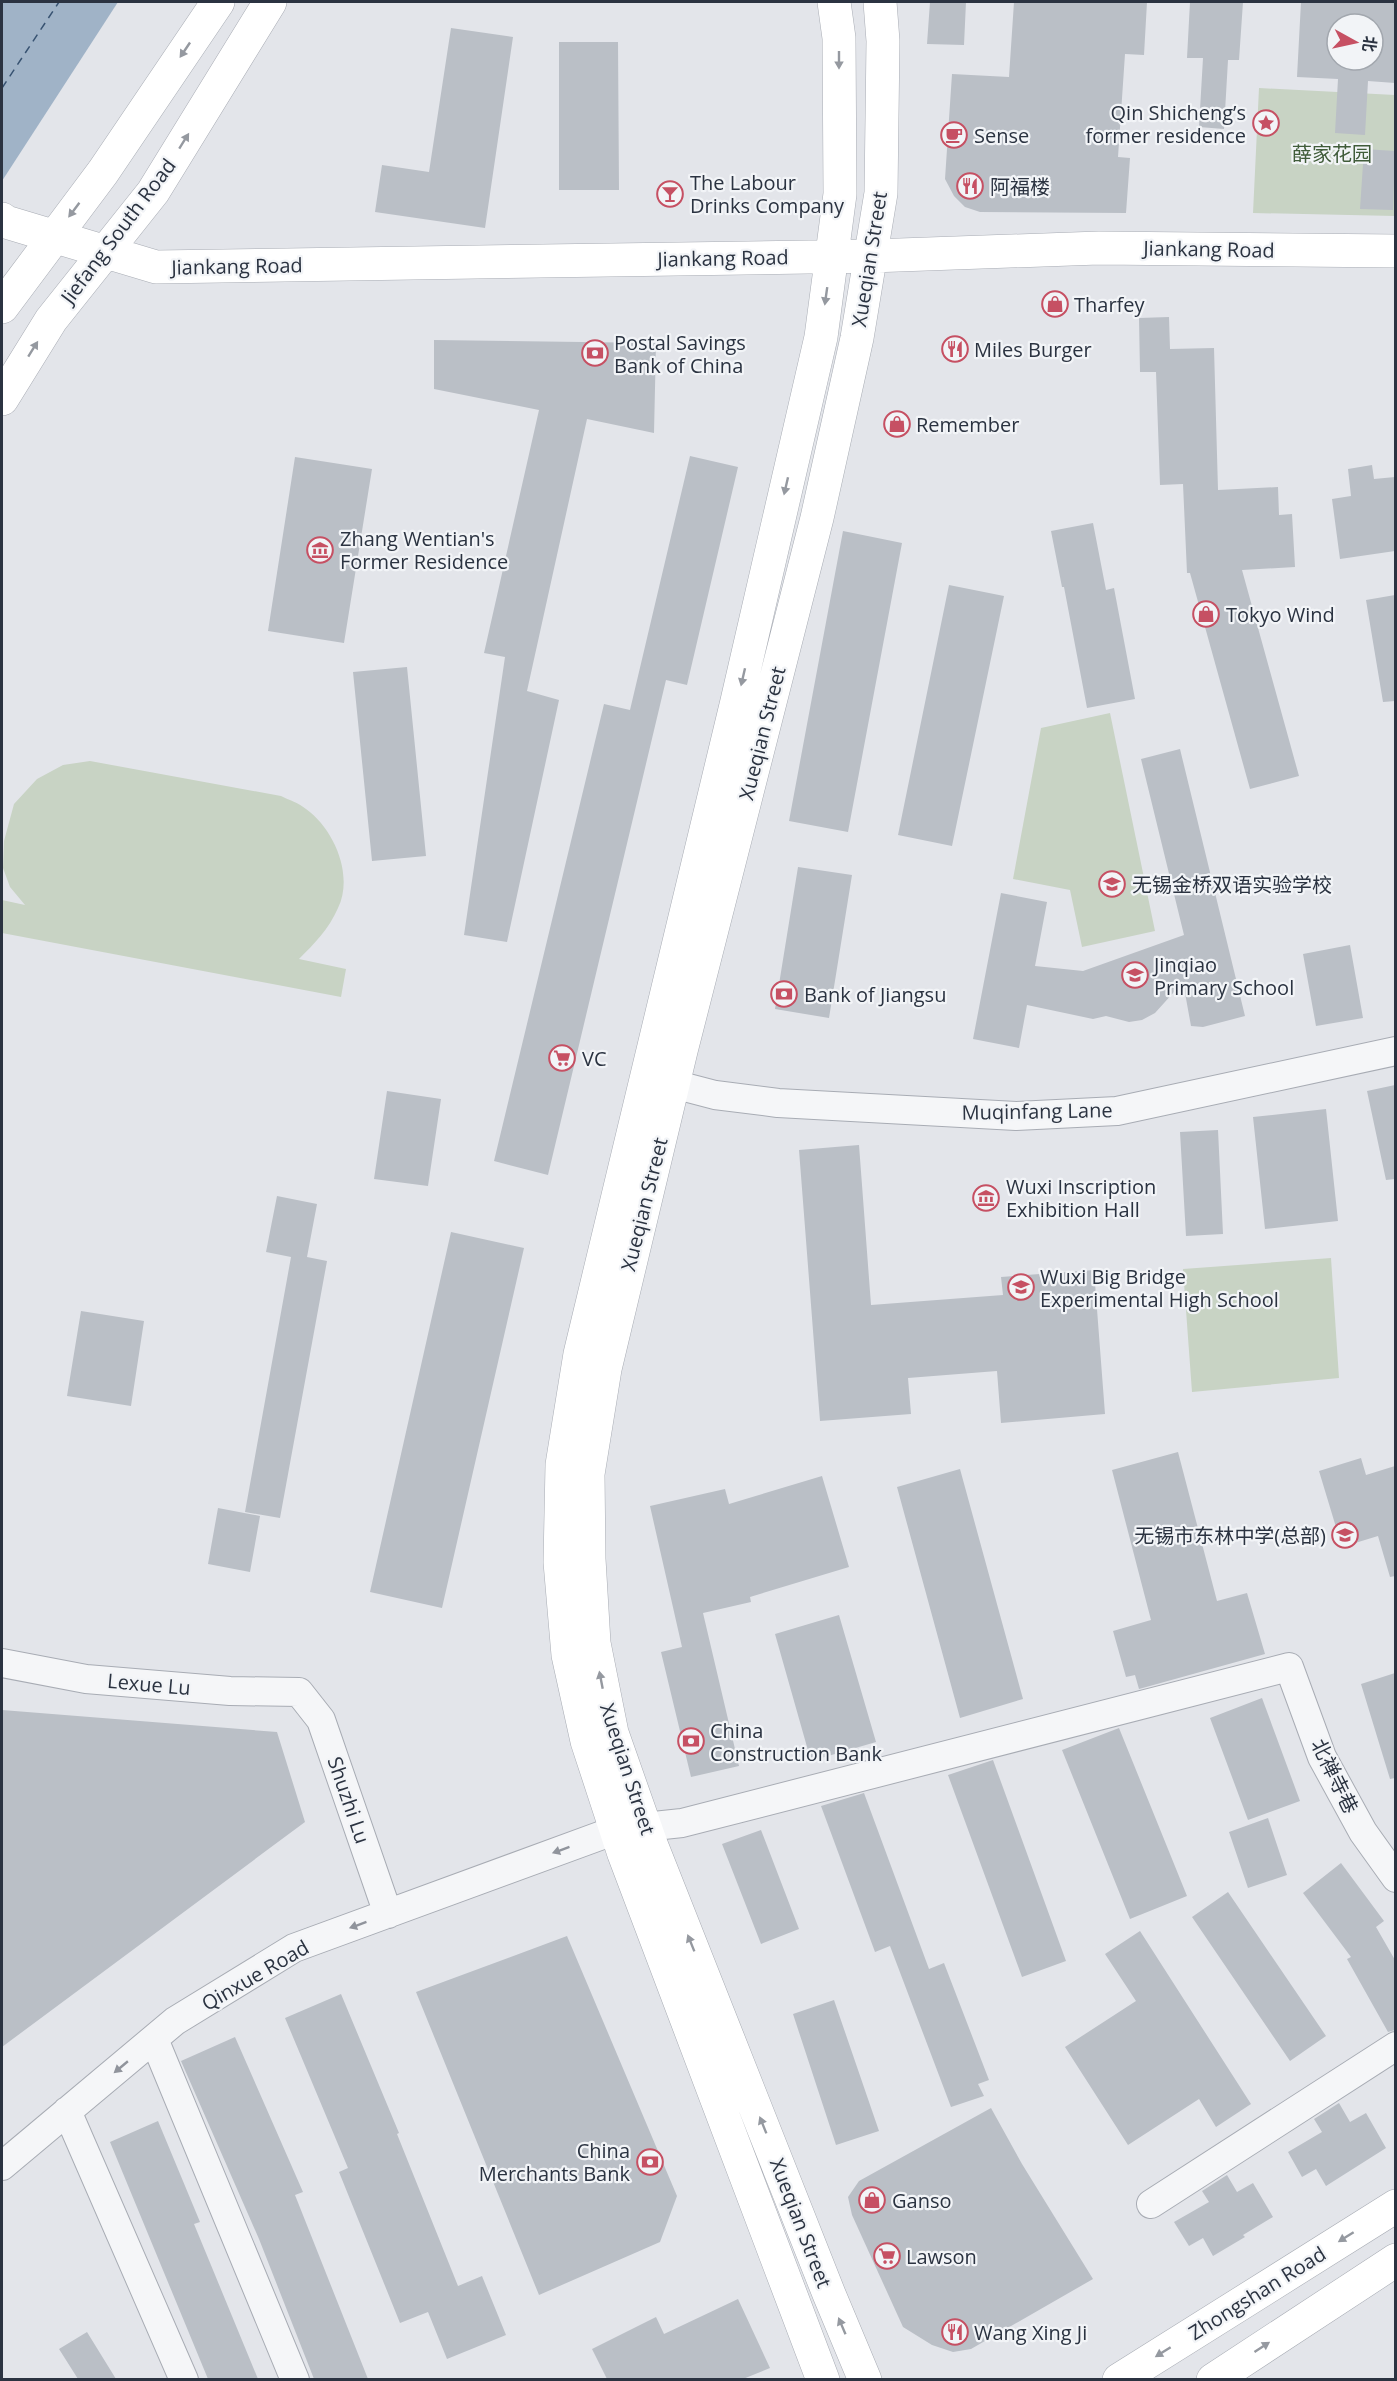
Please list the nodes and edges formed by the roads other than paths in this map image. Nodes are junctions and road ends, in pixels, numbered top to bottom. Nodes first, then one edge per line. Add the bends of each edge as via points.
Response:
1 (218, 2) edge
2 (270, 2) edge
3 (834, 2) edge
4 (880, 2) edge
5 (2, 219) edge
6 (54, 237) junction
7 (1395, 251) edge
8 (105, 252) junction
9 (831, 256) junction
10 (871, 256) junction
11 (2, 307) edge
12 (2, 399) edge
13 (1395, 1051) edge
14 (673, 1084) junction
15 (2, 1663) edge
16 (1288, 1666) joint
17 (299, 1692) joint
18 (630, 1828) junction
19 (1395, 1878) edge
20 (388, 1914) junction
21 (154, 2038) junction
22 (1395, 2046) edge
23 (68, 2111) junction
24 (2, 2166) edge
25 (1151, 2204) dead end
26 (1395, 2206) edge
27 (1395, 2260) edge
28 (184, 2379) edge
29 (295, 2379) edge
30 (823, 2379) edge
31 (865, 2379) edge
32 (1119, 2379) edge
33 (1213, 2379) edge

1 -> 6 main road
8 -> 2 main road, Jiefang South Road via 153,192
3 -> 9 main road, Xueqian Street via 839,38 840,194
4 - 10 main road, Xueqian Street via 880,193
5 - 6 main road, Jiankang Road
6 - 8 main road, Jiankang Road
6 - 11 main road
7 - 10 main road, Jiankang Road via 1099,248
8 - 9 main road, Jiankang Road via 156,267
12 -> 8 main road, Jiefang South Road via 51,320
9 - 10 main road, Jiankang Road
9 -> 18 main road, Xueqian Street via 820,337 580,1354 562,1466 560,1562 568,1655 587,1742
10 - 14 main road, Xueqian Street via 817,518
13 - 14 street, Muqinfang Lane via 1117,1111 1016,1116 778,1103 715,1095
18 -> 14 main road, Xueqian Street via 594,1643 588,1474 605,1369
15 - 17 street, Lexue Lu via 86,1679 231,1691
16 - 18 street, Qinxue Road via 682,1823
16 - 19 street, 北禅寺巷 via 1322,1757 1363,1832
17 - 20 street, Shuzhi Lu via 321,1720
18 -> 20 street, Qinxue Road
18 - 30 main road, Xueqian Street
31 -> 18 main road, Xueqian Street
20 -> 21 street, Qinxue Road via 294,1948
21 -> 23 street, Qinxue Road
21 - 29 street
22 - 25 street
23 - 24 street, Qinxue Road
23 - 28 street
26 -> 32 main road, Zhongshan Road
33 -> 27 main road

